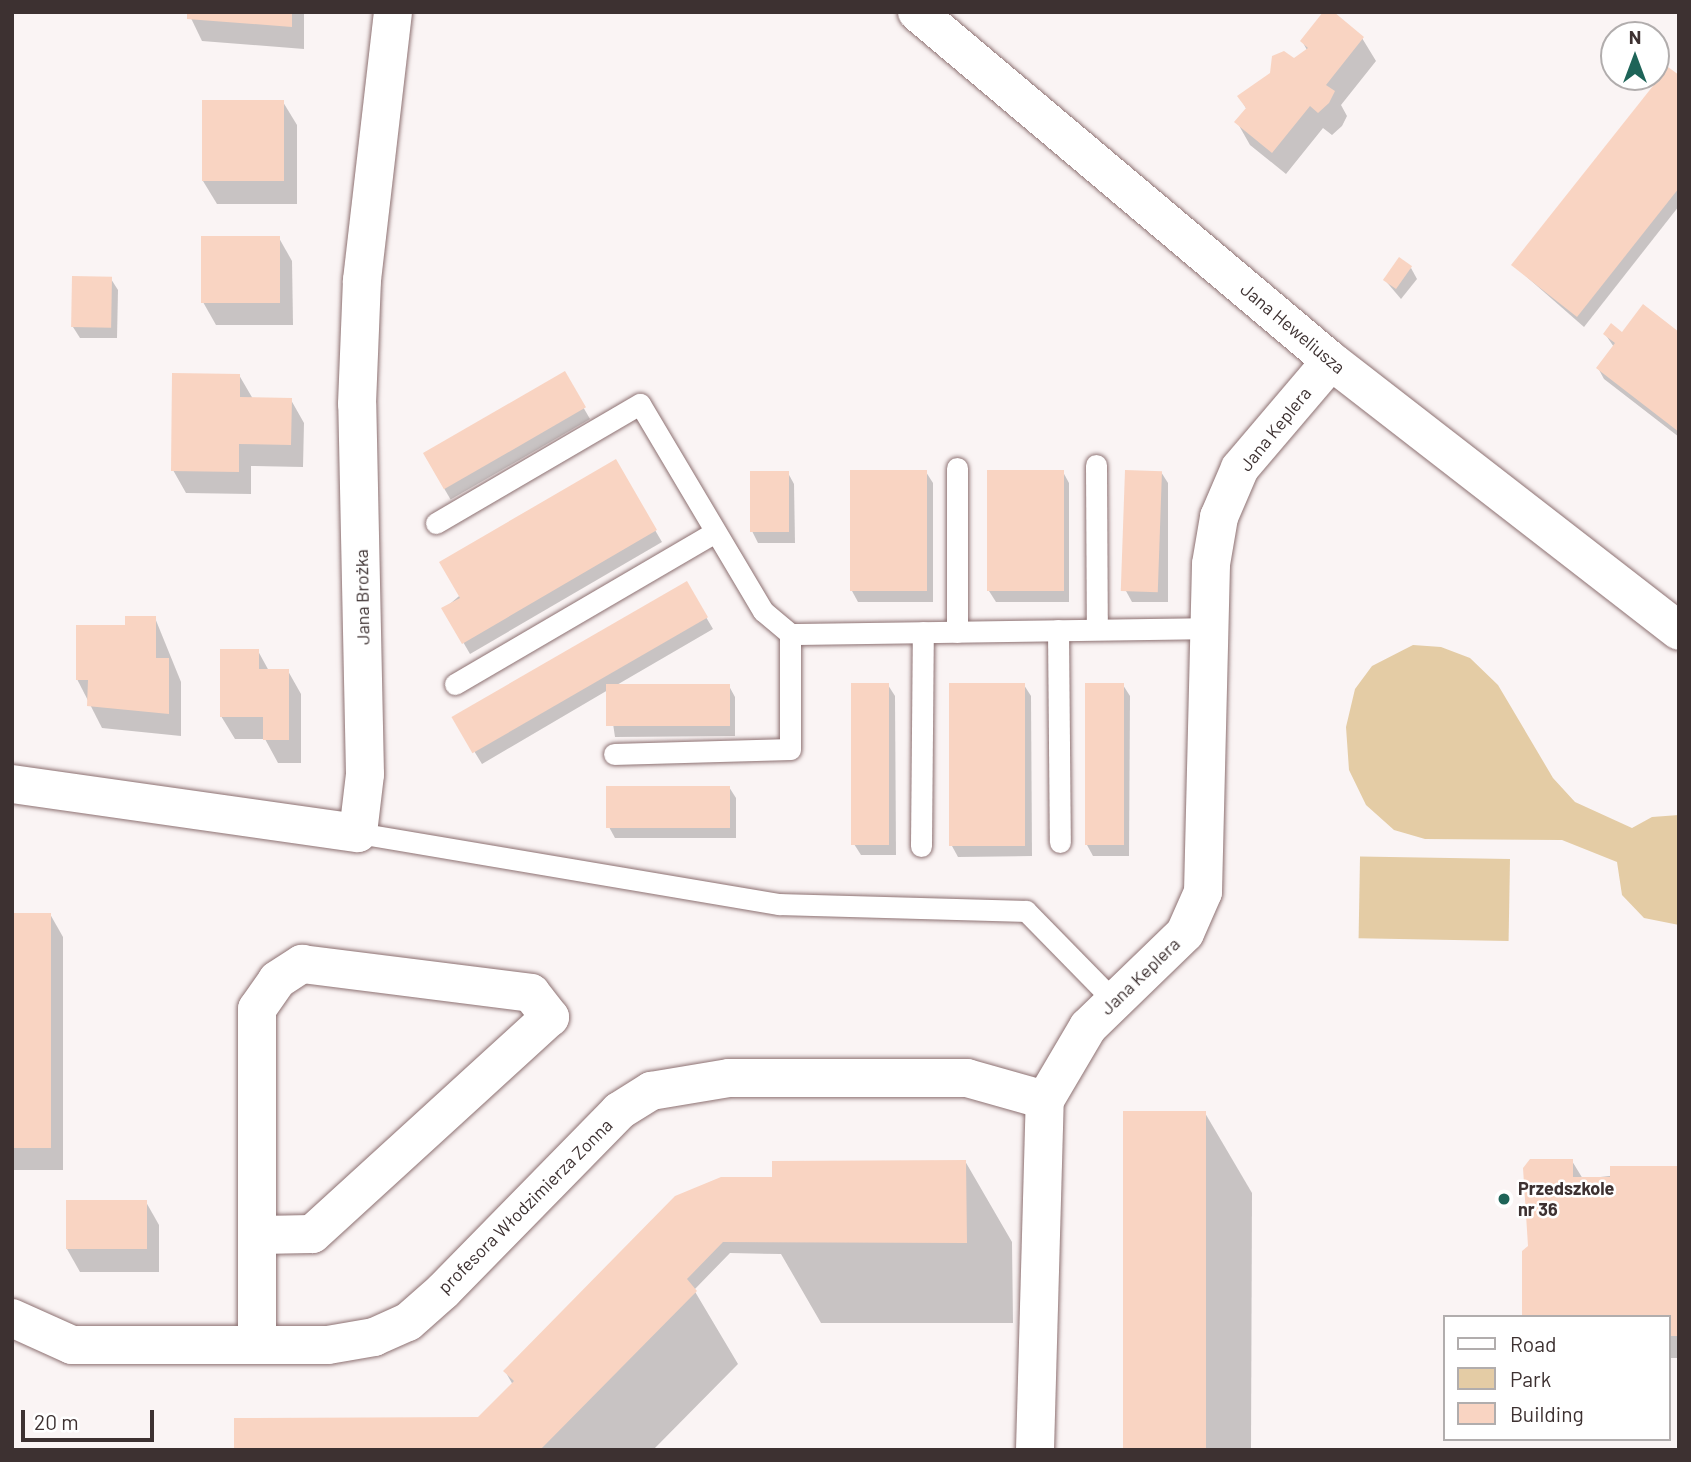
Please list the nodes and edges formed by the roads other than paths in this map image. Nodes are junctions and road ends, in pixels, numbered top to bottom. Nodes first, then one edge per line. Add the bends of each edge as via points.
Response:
1 (393, 12) edge
2 (917, 12) edge
3 (1331, 361) junction
4 (1096, 465) dead end
5 (957, 468) dead end
6 (436, 523) dead end
7 (713, 533) junction
8 (1209, 628) junction
9 (1097, 629) junction
10 (1058, 630) junction
11 (1679, 631) edge
12 (923, 632) junction
13 (957, 632) junction
14 (789, 634) junction
15 (455, 684) dead end
16 (614, 754) dead end
17 (12, 784) edge
18 (358, 833) junction
19 (1060, 842) dead end
20 (921, 846) dead end
21 (1115, 1002) junction
22 (1045, 1100) junction
23 (259, 1235) junction
24 (12, 1318) edge
25 (257, 1345) junction
26 (1035, 1450) edge

1 - 18 street, Jana Brożka via 362,280 357,404 365,774
2 - 3 street, Jana Heweliusza
3 - 8 street, Jana Keplera via 1240,468 1219,517
3 - 11 street, Jana Heweliusza
4 - 9 lane
5 - 13 lane
6 - 7 lane via 640,404
7 - 14 lane via 762,611
7 - 15 lane
8 - 9 lane
8 - 21 street, Jana Keplera via 1203,892 1185,933
9 - 10 lane
10 - 13 lane
10 - 19 lane
12 - 13 lane
12 - 14 lane
12 - 20 lane
14 - 16 lane via 789,748
17 - 18 street
18 - 21 lane via 779,904 1026,911
21 - 22 street, Jana Keplera via 1067,1056
22 - 25 street, profesora Włodzimierza Zonna via 967,1078 729,1078 651,1091 619,1111 408,1322 374,1337 328,1345
22 - 26 street, Jana Keplera
23 - 23 street via 312,1234 551,1017 531,993 302,964 277,980 257,1009
23 - 25 street
24 - 25 street, profesora Włodzimierza Zonna via 72,1345

